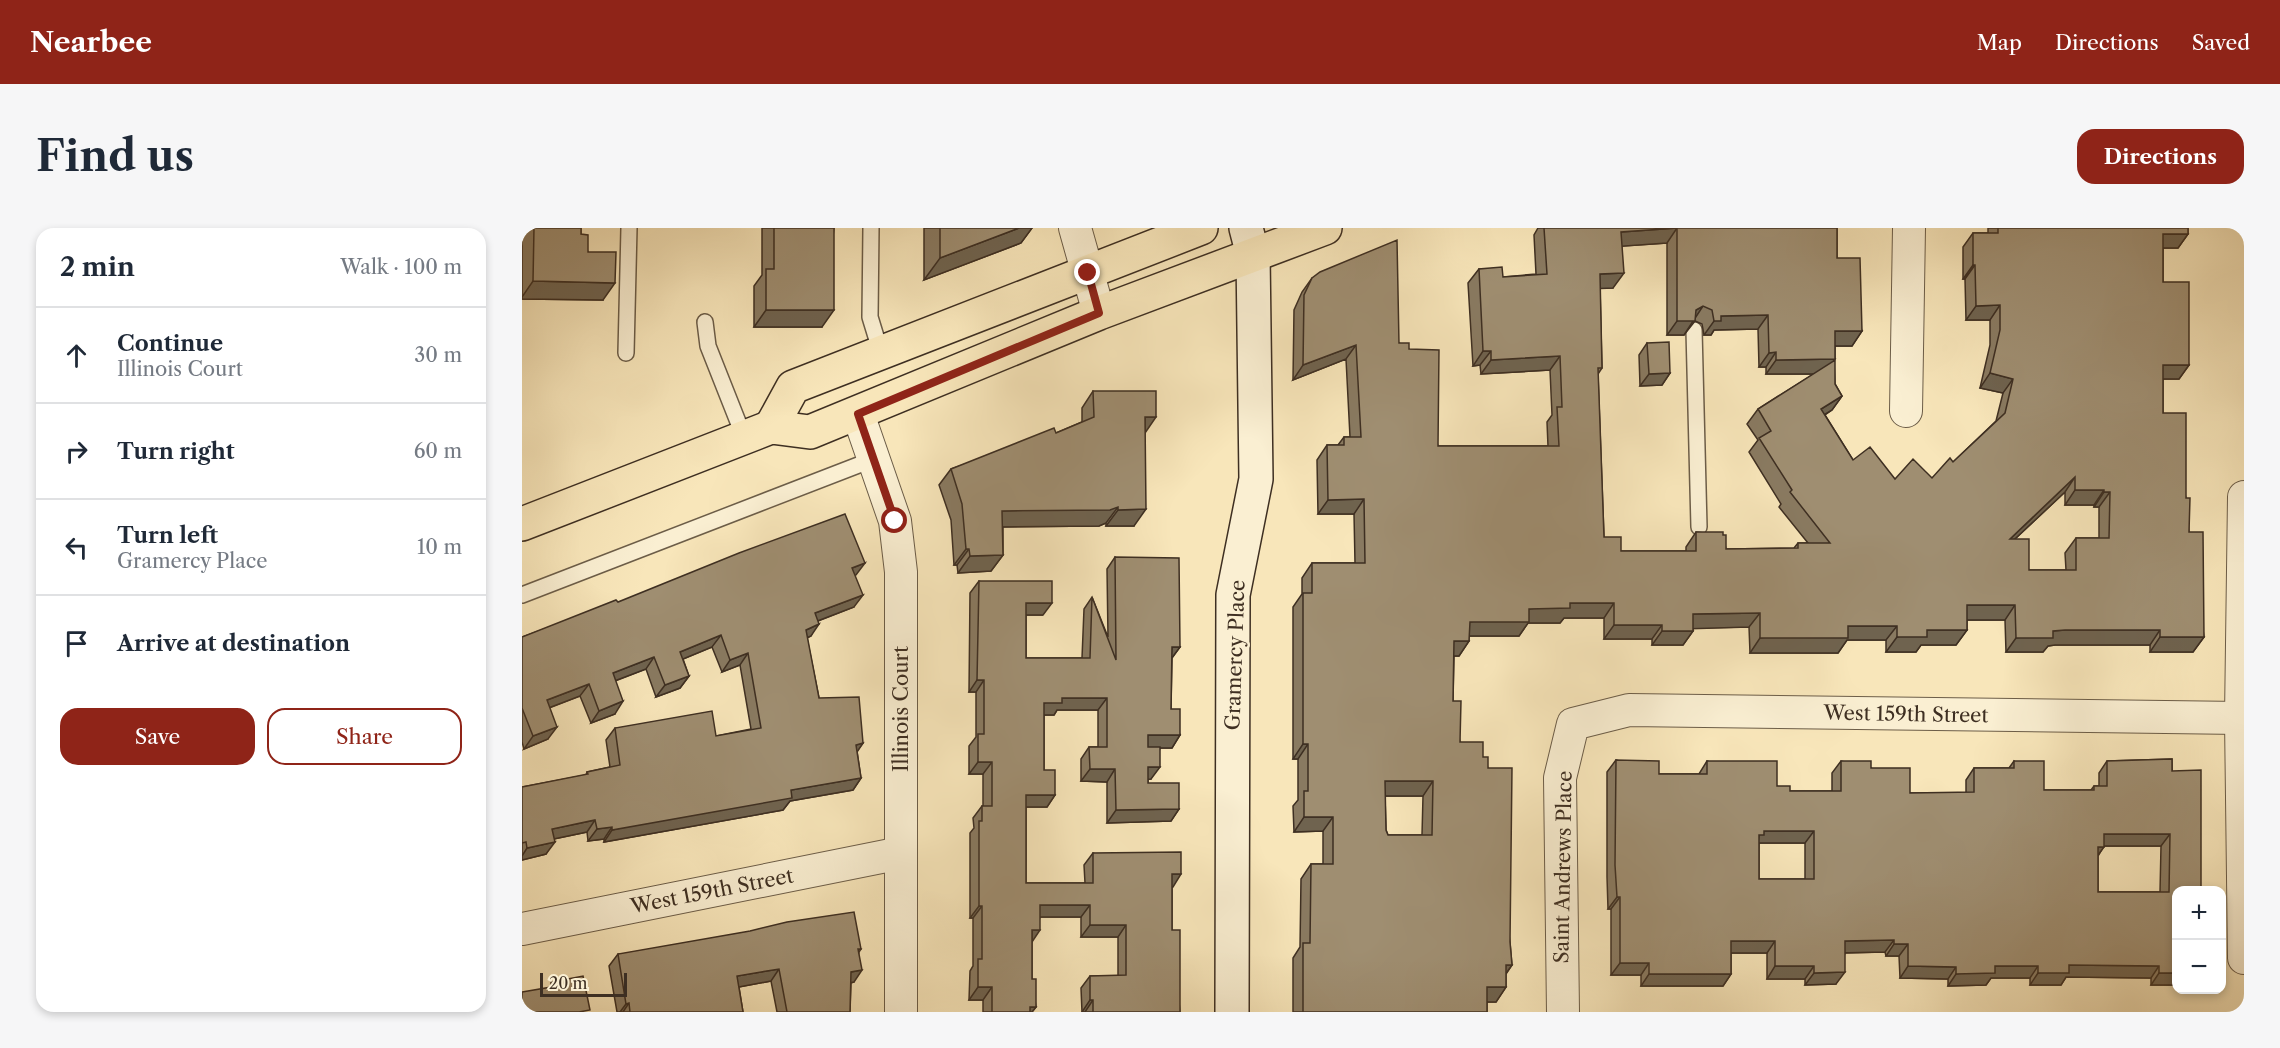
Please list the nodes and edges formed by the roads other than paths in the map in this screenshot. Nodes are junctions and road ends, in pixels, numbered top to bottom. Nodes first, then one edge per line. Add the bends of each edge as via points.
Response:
1 (629, 228) edge
2 (871, 228) edge
3 (1075, 228) edge
4 (1201, 228) edge
5 (1324, 228) edge
6 (1909, 228) edge
7 (1250, 242) edge
8 (1088, 273) junction
9 (1099, 313) junction
10 (705, 322) dead end
11 (1694, 330) edge
12 (626, 353) dead end
13 (880, 353) junction
14 (1906, 411) dead end
15 (858, 414) junction
16 (758, 432) junction
17 (874, 459) junction
18 (2244, 497) edge
19 (522, 524) edge
20 (1699, 527) dead end
21 (522, 595) edge
22 (2241, 718) junction
23 (1573, 724) joint
24 (901, 853) junction
25 (2243, 880) edge
26 (522, 929) edge
27 (2244, 958) edge
28 (901, 1012) edge
29 (1232, 1012) edge
30 (1563, 1012) edge

1 - 12 lane
2 - 13 lane via 870,317
3 - 8 street
4 - 8 main road
5 - 7 main road
6 - 14 street
7 - 9 main road
7 - 29 street, Gramercy Place via 1256,479 1233,595
8 - 9 street
8 - 13 main road
9 - 15 main road
10 - 16 lane via 708,345
11 - 20 lane
13 - 16 main road via 793,387
15 - 16 main road via 810,432
15 - 17 street, Illinois Court
16 - 19 main road
17 - 21 lane
17 - 24 street, Illinois Court via 895,521 901,572
18 - 22 street
22 - 23 street, West 159th Street via 1629,710
22 - 25 street
23 - 30 street, Saint Andrews Place via 1560,778
24 - 26 street, West 159th Street
24 - 28 street, Illinois Court
25 - 27 street

